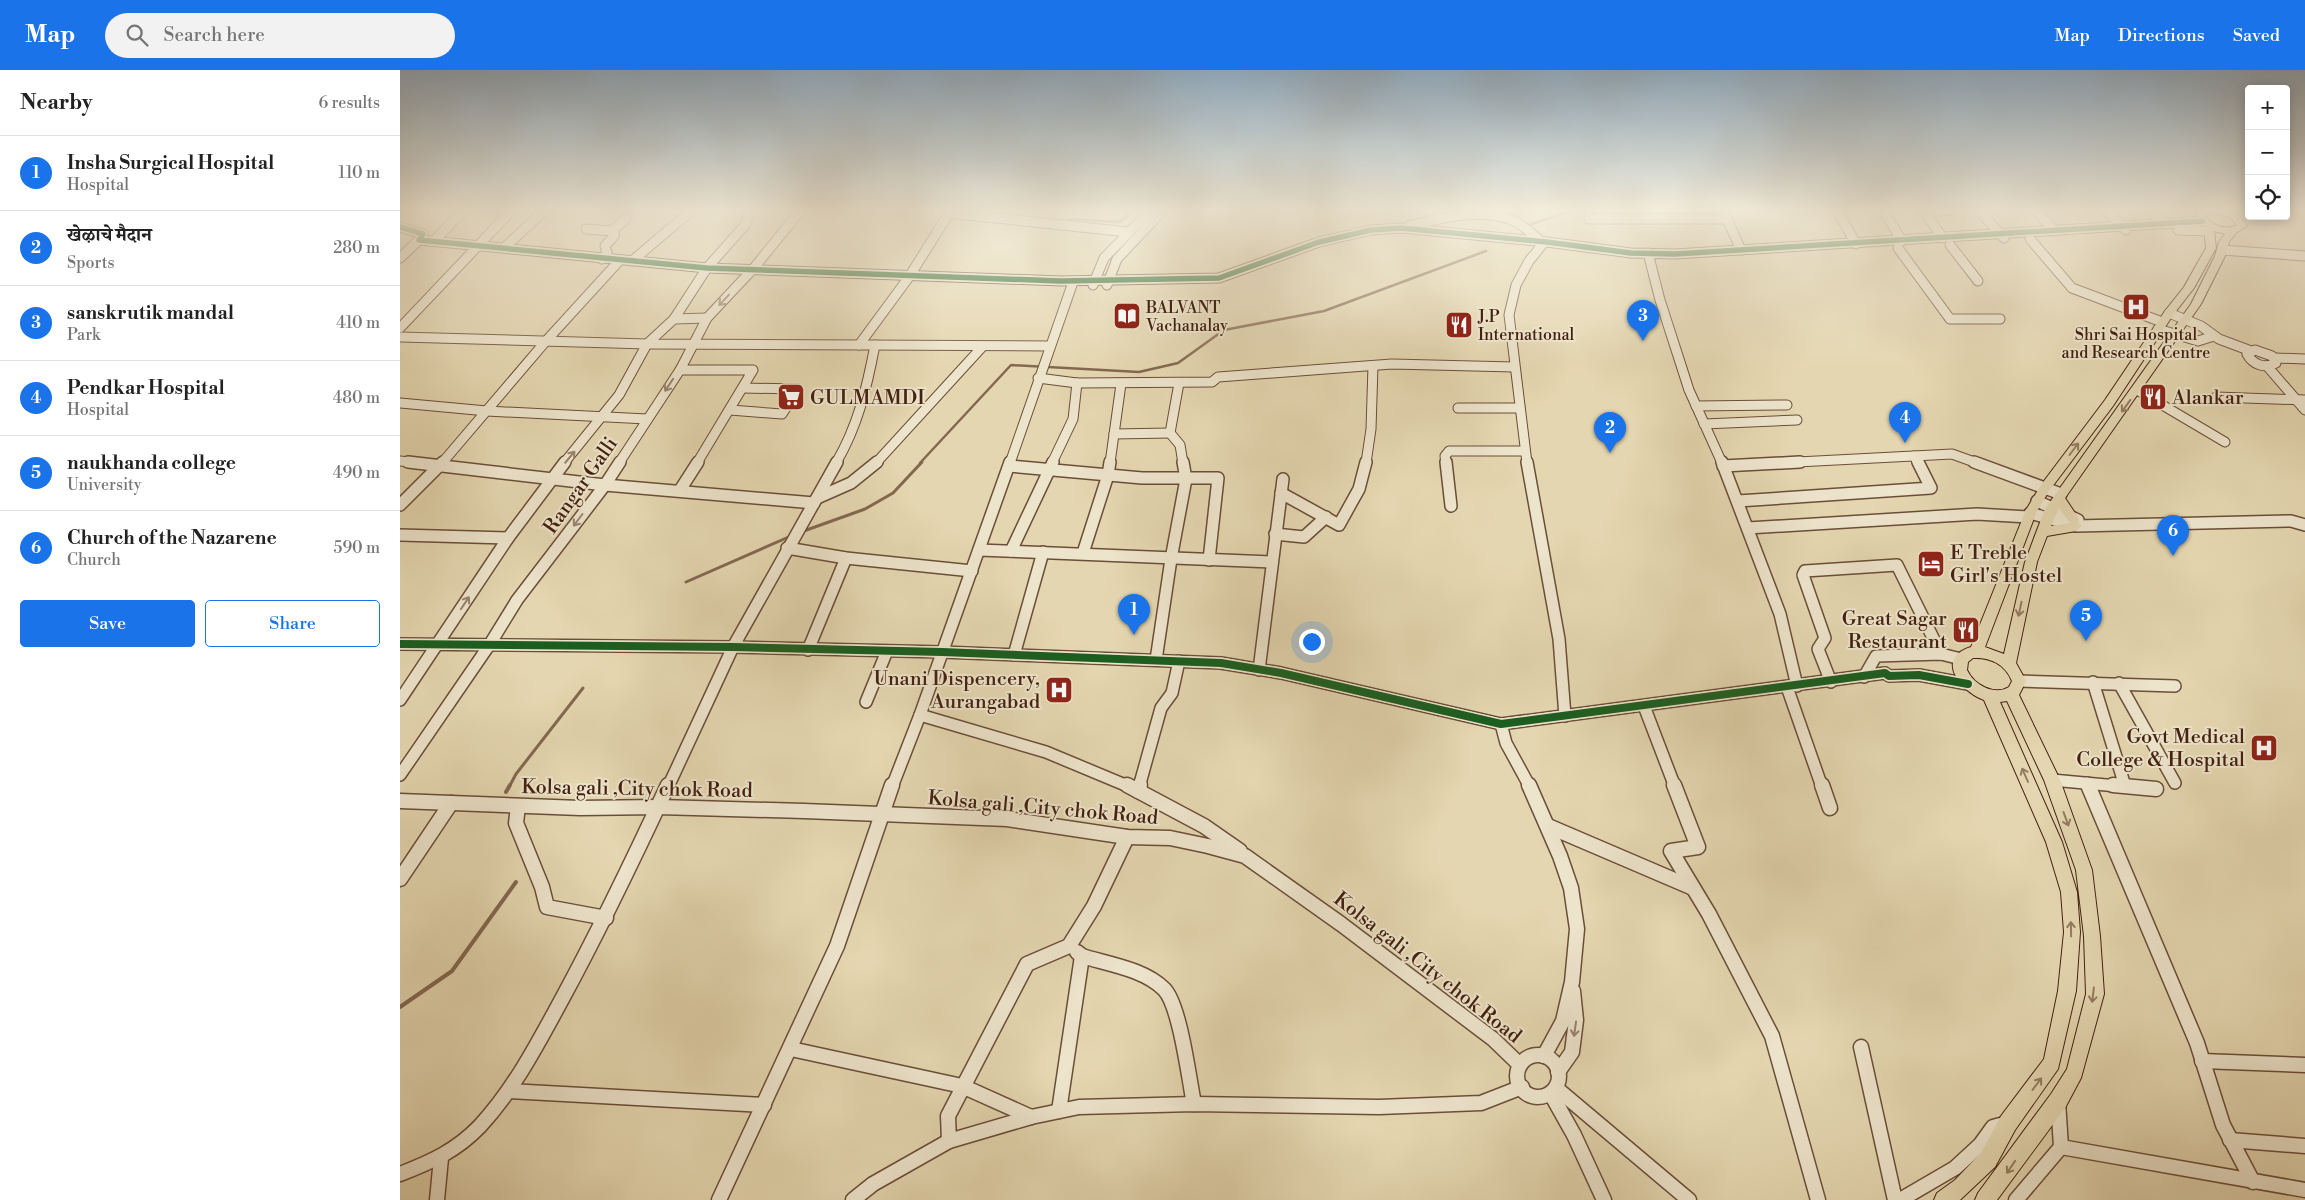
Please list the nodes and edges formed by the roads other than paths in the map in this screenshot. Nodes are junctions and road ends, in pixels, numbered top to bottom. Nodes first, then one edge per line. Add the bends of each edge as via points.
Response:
1 (463, 263) edge
2 (618, 263) edge
3 (651, 263) edge
4 (712, 263) edge
5 (759, 263) edge
6 (918, 263) edge
7 (1102, 263) edge
8 (1116, 263) edge
9 (1281, 263) edge
10 (1529, 263) edge
11 (1650, 263) edge
12 (1912, 263) edge
13 (1964, 263) edge
14 (2050, 263) edge
15 (2204, 263) edge
16 (2216, 263) edge
17 (707, 268) junction
18 (753, 270) junction
19 (909, 277) junction
20 (1061, 281) junction
21 (1978, 281) dead end
22 (1094, 282) junction
23 (1108, 282) junction
24 (1072, 285) junction
25 (674, 318) junction
26 (708, 318) junction
27 (2000, 319) dead end
28 (2186, 319) junction
29 (2163, 321) junction
30 (400, 328) edge
31 (2175, 335) junction
32 (2214, 336) junction
33 (400, 337) edge
34 (546, 341) junction
35 (647, 344) junction
36 (695, 344) junction
37 (859, 345) junction
38 (874, 345) junction
39 (983, 346) junction
40 (1050, 346) junction
41 (2251, 351) junction
42 (2275, 358) junction
43 (2305, 359) edge
44 (1373, 366) junction
45 (2267, 366) junction
46 (1514, 367) junction
47 (680, 370) junction
48 (1039, 375) junction
49 (1077, 383) junction
50 (1180, 383) junction
51 (1122, 384) junction
52 (742, 388) junction
53 (2137, 390) junction
54 (2216, 397) dead end
55 (2300, 400) edge
56 (400, 403) edge
57 (1787, 405) dead end
58 (1696, 406) junction
59 (1458, 408) dead end
60 (1519, 408) junction
61 (730, 410) junction
62 (2305, 410) edge
63 (487, 411) junction
64 (603, 416) junction
65 (647, 418) junction
66 (1797, 420) dead end
67 (1704, 424) junction
68 (1170, 433) junction
69 (1114, 434) junction
70 (2225, 442) dead end
71 (1525, 451) junction
72 (1914, 456) junction
73 (400, 462) edge
74 (440, 465) junction
75 (1009, 466) junction
76 (1723, 466) junction
77 (1048, 470) junction
78 (1108, 475) junction
79 (1186, 478) junction
80 (552, 479) junction
81 (1283, 479) dead end
82 (605, 485) junction
83 (2045, 488) junction
84 (680, 490) junction
85 (1281, 493) junction
86 (2060, 495) junction
87 (402, 499) edge
88 (1738, 502) junction
89 (813, 504) junction
90 (1450, 506) dead end
91 (2031, 510) junction
92 (1326, 517) junction
93 (2046, 520) junction
94 (2074, 522) junction
95 (2305, 525) edge
96 (2094, 526) joint
97 (1748, 528) junction
98 (1275, 534) junction
99 (400, 535) edge
100 (508, 538) junction
101 (787, 548) junction
102 (979, 550) junction
103 (1011, 551) junction
104 (1043, 552) junction
105 (1084, 553) junction
106 (846, 558) junction
107 (1171, 559) junction
108 (1209, 560) junction
109 (1272, 562) junction
110 (972, 571) junction
111 (400, 644) edge
112 (438, 644) junction
113 (490, 644) junction
114 (733, 648) junction
115 (808, 650) junction
116 (887, 652) junction
117 (942, 652) junction
118 (1976, 652) junction
119 (1941, 654) junction
120 (1014, 655) junction
121 (1961, 659) junction
122 (1156, 660) junction
123 (1179, 661) junction
124 (2009, 664) junction
125 (1259, 670) junction
126 (1864, 677) junction
127 (1831, 682) junction
128 (2093, 682) junction
129 (2119, 683) junction
130 (1968, 684) junction
131 (1792, 686) junction
132 (2175, 686) dead end
133 (2015, 688) junction
134 (1990, 696) junction
135 (400, 700) edge
136 (866, 702) dead end
137 (1644, 706) junction
138 (920, 715) junction
139 (1565, 716) junction
140 (1501, 724) junction
141 (400, 775) edge
142 (2052, 780) junction
143 (2087, 783) junction
144 (2174, 784) dead end
145 (2125, 786) junction
146 (2156, 789) dead end
147 (1138, 791) junction
148 (400, 801) edge
149 (451, 803) junction
150 (518, 806) junction
151 (659, 807) junction
152 (1830, 808) dead end
153 (882, 814) junction
154 (1548, 826) junction
155 (1127, 837) junction
156 (1245, 856) junction
157 (400, 879) edge
158 (1693, 889) junction
159 (606, 918) junction
160 (1069, 946) junction
161 (1082, 956) junction
162 (1572, 982) junction
163 (1861, 1047) dead end
164 (791, 1049) junction
165 (1544, 1056) junction
166 (2202, 1061) junction
167 (1520, 1065) junction
168 (2305, 1065) edge
169 (1558, 1072) junction
170 (962, 1086) junction
171 (1522, 1087) junction
172 (509, 1091) junction
173 (1553, 1091) junction
174 (2058, 1101) junction
175 (1194, 1104) junction
176 (764, 1106) junction
177 (1060, 1112) junction
178 (1031, 1117) junction
179 (2008, 1124) junction
180 (2230, 1140) junction
181 (949, 1142) junction
182 (2305, 1146) edge
183 (2061, 1147) junction
184 (441, 1158) junction
185 (400, 1174) edge
186 (2252, 1182) junction
187 (2305, 1190) edge
188 (437, 1200) edge
189 (719, 1200) edge
190 (854, 1200) edge
191 (1604, 1200) edge
192 (1689, 1200) edge
193 (1818, 1200) edge
194 (1895, 1200) edge
195 (1900, 1200) edge
196 (1944, 1200) edge
197 (1985, 1200) edge
198 (2016, 1200) edge

1 - 30 street
2 - 34 street
3 - 17 street
4 - 17 street
5 - 18 street, Rangar Galli
6 - 19 street
7 - 22 street
8 - 23 street
9 - 23 street via 1227,282 1198,285
10 - 46 street via 1514,293 1509,315
11 - 58 street
12 - 27 street via 1950,319
13 - 21 street
14 - 29 street via 2072,288
15 - 29 main road via 2189,288
16 - 28 main road
17 - 18 street
17 - 25 street
18 - 19 street
18 -> 26 street, Rangar Galli
19 - 20 street
19 - 37 street
20 - 22 street
20 - 24 street
22 - 23 street
22 - 24 street
24 - 40 street
25 - 26 street
25 - 35 street
26 - 36 street, Rangar Galli
28 - 29 street
28 - 31 main road
28 - 32 street
29 - 31 street
83 -> 29 main road
31 - 32 street via 2198,341
31 - 53 main road
32 - 41 street
33 - 34 street
34 - 35 street
34 - 63 street
35 - 36 street
35 - 64 street via 619,395
36 - 37 street
36 - 47 street, Rangar Galli
37 - 38 street
38 - 39 street
38 - 89 street via 868,383 857,420
39 - 40 street
39 - 89 street via 873,466 851,483
40 - 48 street
41 - 42 street via 2264,352
41 - 45 street via 2247,354 2250,359
42 - 43 street
42 - 45 street via 2275,365
44 - 46 street
44 - 50 street via 1218,377 1212,382
44 - 92 street via 1371,428 1360,491 1339,525
45 - 55 street
46 - 60 street
47 - 52 street via 753,370
47 -> 65 street, Rangar Galli
48 - 49 street
48 - 75 street
49 - 51 street
49 - 77 street via 1072,419
50 - 51 street
50 - 68 street
51 - 69 street
52 - 61 street
52 - 61 street via 798,389 782,414
53 - 70 street
53 -> 86 main road
54 - 55 street
55 - 62 street
56 - 63 street
57 - 58 street
58 - 67 street
59 - 60 street
60 - 71 street
61 - 84 street
63 - 64 street
63 - 74 street
64 - 65 street
80 -> 64 street
65 - 82 street, Rangar Galli
66 - 67 street
67 - 76 street
68 - 69 street
68 - 79 street via 1180,445
69 - 78 street
71 - 90 street via 1449,451 1445,456
71 - 139 street via 1559,639
72 - 76 street
72 - 83 street via 1952,454
72 - 88 street via 1930,483 1928,489
73 - 74 street
74 - 80 street
74 - 87 street
75 - 77 street
75 - 102 street
76 - 88 street
77 - 78 street
77 - 103 street
78 - 79 street
78 - 105 street
79 - 107 street
79 - 108 street via 1218,478
80 - 82 street
80 - 100 street
81 - 85 street
82 - 84 street
82 -> 113 street, Rangar Galli via 517,600
83 - 86 street
83 - 91 main road
84 - 89 street
85 - 92 street
85 - 98 street
86 - 93 main road
86 - 94 main road
88 - 97 street
89 - 101 street
91 - 93 street
91 - 97 street
91 - 118 main road
92 - 98 street via 1304,537
93 - 94 main road
93 - 94 street
93 -> 124 main road via 2030,562
94 - 96 street
95 - 96 street via 2291,521
97 - 131 street via 1780,614
98 - 109 street
99 - 100 street
112 -> 100 street
101 - 106 street
101 - 114 street
102 - 103 street
102 - 110 street
103 - 104 street
104 - 105 street
104 - 120 street
105 - 107 street
106 - 110 street
106 - 115 street
107 - 108 street
107 - 122 street
108 - 109 street
109 - 125 street
110 - 117 street
111 - 112 street
112 - 113 street
112 - 135 street
113 - 114 street
113 - 141 street, Rangar Galli
114 - 115 street
114 - 151 street
115 - 116 street
116 - 117 street
116 - 136 street
117 - 120 street
117 - 138 street
118 - 121 main road
118 - 124 main road via 1993,654
119 - 121 street
119 - 126 street via 1876,656
119 - 127 street via 1897,565 1805,571 1803,575 1825,638 1818,649
120 - 122 street
121 - 130 main road via 1959,671
122 - 123 street
123 - 125 street via 1221,663
123 - 147 street via 1172,693 1161,708
124 - 133 main road via 2014,669
125 - 140 street
126 - 127 street
126 - 130 street via 1885,673 1890,676 1919,675
127 - 131 street
128 - 129 street
128 - 133 street
128 - 145 street
129 - 132 street
129 - 144 street
130 - 134 main road
131 - 137 street
131 - 152 street
133 - 134 main road
133 - 142 main road
179 -> 134 main road via 2052,1063 2067,991 2072,932 2069,892 2054,842
137 - 139 street
137 - 158 street via 1698,847 1671,852
138 - 147 street via 991,732 1106,775
138 - 153 street
139 - 140 street
140 - 154 street via 1506,743
142 - 143 street
142 -> 174 main road via 2084,870 2095,994 2074,1072
143 - 145 street
143 - 166 street
145 - 146 street
147 - 156 street via 1207,827
148 - 149 street, Kolsa gali ,City chok Road
149 - 150 street, Kolsa gali ,City chok Road
149 - 157 street
150 - 151 street, Kolsa gali ,City chok Road
150 - 159 street via 516,823 547,907
151 - 153 street, Kolsa gali ,City chok Road
151 - 159 street
153 - 155 street, Kolsa gali ,City chok Road via 1007,819
153 - 164 street via 837,946
154 - 158 street
154 - 162 street via 1571,888 1576,929
155 - 156 street, Kolsa gali ,City chok Road via 1170,838
155 - 160 street via 1094,906
156 - 167 street, Kolsa gali ,City chok Road via 1478,1027
158 - 193 street via 1772,1036
159 - 172 street
160 - 161 street
160 - 170 street via 1026,964
161 - 175 street via 1150,980 1170,996
161 - 177 street
162 - 165 street via 1563,1021
162 -> 169 street via 1576,1020 1572,1052
163 - 194 street
164 - 170 street
164 - 176 street
165 - 167 street via 1526,1058
165 - 169 street
166 - 168 street
166 - 180 street
167 - 171 street via 1518,1072
169 - 173 street
170 - 178 street
170 - 181 street via 948,1116
171 - 173 street via 1536,1097 1544,1097
171 - 175 street via 1481,1103 1379,1107
172 - 176 street
172 - 184 street via 480,1127
173 - 191 street
173 - 192 street
174 - 183 street
174 -> 197 main road
175 - 177 street via 1087,1107
176 - 189 street
177 - 178 street
178 - 181 street
179 - 195 street via 1993,1127 1955,1168
179 - 196 main road via 1988,1160 1962,1188
180 - 182 street
180 - 186 street
181 - 190 street via 873,1184
183 - 186 street
183 - 198 street
184 - 185 street
184 - 188 street
186 - 187 street

